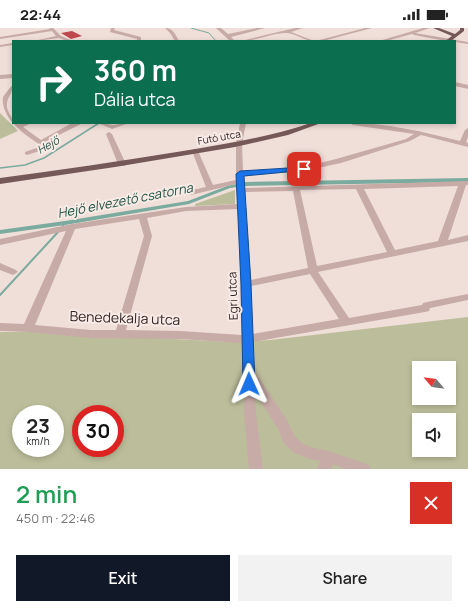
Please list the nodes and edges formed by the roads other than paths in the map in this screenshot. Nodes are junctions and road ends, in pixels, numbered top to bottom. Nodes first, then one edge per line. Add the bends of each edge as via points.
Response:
1 (18, 28) edge
2 (113, 28) edge
3 (167, 28) edge
4 (218, 28) edge
5 (264, 28) edge
6 (301, 28) edge
7 (370, 28) edge
8 (428, 28) edge
9 (435, 28) edge
10 (462, 28) edge
11 (51, 29) edge
12 (7, 31) dead end
13 (285, 31) junction
14 (468, 31) edge
15 (411, 33) junction
16 (0, 34) edge
17 (441, 34) dead end
18 (21, 35) junction
19 (227, 36) junction
20 (59, 37) junction
21 (260, 37) junction
22 (0, 38) edge
23 (435, 38) junction
24 (454, 39) edge
25 (42, 40) edge
26 (68, 40) edge
27 (139, 40) edge
28 (176, 40) edge
29 (232, 40) edge
30 (247, 40) edge
31 (268, 40) edge
32 (309, 40) edge
33 (322, 40) edge
34 (385, 40) edge
35 (468, 43) edge
36 (12, 44) edge
37 (0, 46) edge
38 (12, 76) edge
39 (1, 77) edge
40 (456, 84) edge
41 (468, 87) edge
42 (12, 88) edge
43 (12, 122) edge
44 (14, 124) edge
45 (77, 124) edge
46 (104, 124) edge
47 (122, 124) edge
48 (243, 124) edge
49 (315, 124) edge
50 (360, 124) edge
51 (402, 124) edge
52 (395, 129) junction
53 (468, 130) edge
54 (420, 133) junction
55 (109, 134) dead end
56 (39, 142) junction
57 (239, 144) junction
58 (465, 144) edge
59 (195, 152) junction
60 (27, 153) dead end
61 (122, 164) junction
62 (0, 181) edge
63 (240, 183) junction
64 (465, 183) edge
65 (359, 186) junction
66 (210, 187) junction
67 (296, 188) junction
68 (191, 193) dead end
69 (241, 206) junction
70 (142, 216) junction
71 (72, 227) junction
72 (468, 238) edge
73 (0, 242) edge
74 (442, 244) junction
75 (392, 254) junction
76 (0, 266) edge
77 (313, 271) junction
78 (13, 272) dead end
79 (246, 284) junction
80 (468, 297) edge
81 (346, 322) junction
82 (0, 327) edge
83 (28, 328) junction
84 (120, 334) junction
85 (248, 339) junction
86 (248, 370) junction
87 (327, 463) edge
88 (253, 468) edge
89 (364, 469) edge

1 - 18 street
2 - 27 street via 112,31
3 - 28 street
4 - 19 street
5 - 19 street
6 - 13 street
7 - 33 street
8 - 15 street
9 - 24 main road
10 - 24 main road
11 - 18 street
11 - 20 street
12 - 16 street via 8,33
13 - 21 street
13 - 32 street
14 - 24 main road
15 - 23 street
15 - 34 street
17 - 23 street
18 - 22 street
19 - 29 street
20 - 25 street
20 - 26 street
21 - 30 street
21 - 31 street
23 - 24 street
24 - 35 street
36 - 37 street
38 - 39 street
40 - 41 street
42 - 43 street via 2,108
44 - 56 street
45 - 56 street
46 - 47 street via 112,127
48 - 57 street, Egri utca
49 - 57 main road, Futó utca
50 - 52 street
51 - 52 street
52 - 54 street
53 - 58 street
54 - 58 street
54 - 63 street via 408,140 338,161
55 - 61 street
56 - 60 street via 47,146
57 - 59 main road, Futó utca
57 - 63 street, Egri utca
59 - 61 main road, Futó utca
59 - 66 street
61 - 62 main road, Futó utca
63 - 66 street
63 - 67 street
63 - 69 street, Egri utca
64 - 65 street
64 - 74 street
65 - 67 street
65 - 75 street
66 - 68 street
67 - 77 street
69 - 70 street via 200,207
69 - 79 street, Egri utca
70 - 71 street
70 - 84 street via 148,236
71 - 73 street
71 - 83 street
72 - 74 street
74 - 75 street
75 - 77 street
76 - 78 street
77 - 79 street
77 - 81 street
79 - 85 street, Egri utca
80 - 81 street, Benedekalja utca via 427,305 425,308
81 - 85 street, Benedekalja utca
82 - 83 street, Benedekalja utca
83 - 84 street, Benedekalja utca
84 - 85 street, Benedekalja utca
85 - 86 street, Egri utca
86 - 87 street via 284,426 289,439 298,448
86 - 88 street, Egri utca
87 - 89 street

